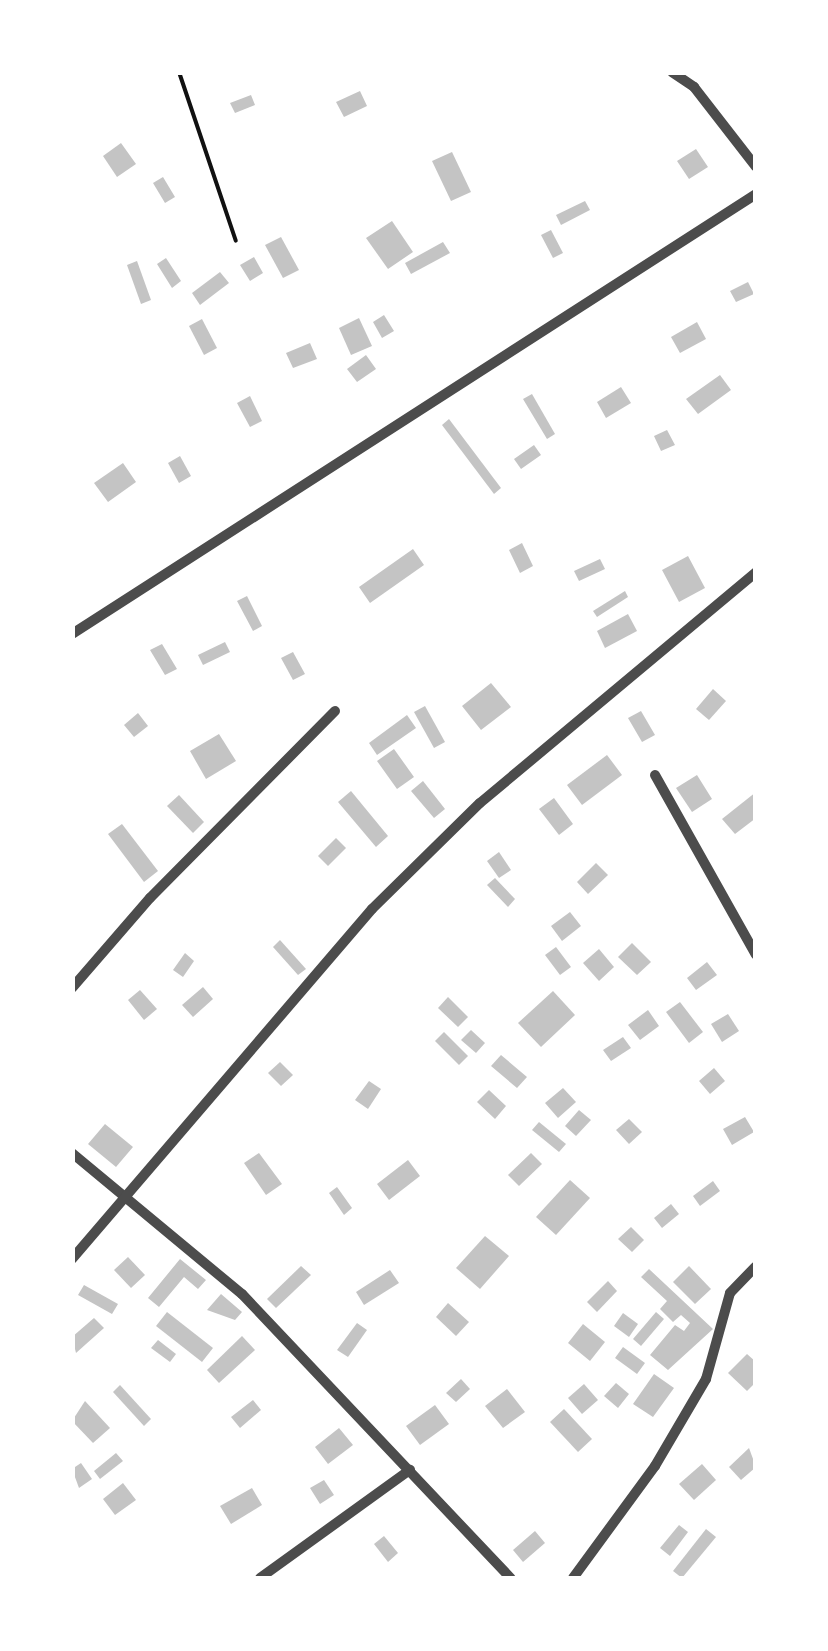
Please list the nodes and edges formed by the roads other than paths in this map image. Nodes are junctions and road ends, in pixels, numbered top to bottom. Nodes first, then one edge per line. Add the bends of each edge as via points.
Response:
1 (672, 72) edge
2 (756, 168) edge
3 (756, 194) edge
4 (756, 572) edge
5 (72, 634) edge
6 (334, 711) dead end
7 (655, 774) dead end
8 (756, 955) edge
9 (72, 988) edge
10 (72, 1153) edge
11 (132, 1196) junction
12 (72, 1259) edge
13 (756, 1266) edge
14 (410, 1470) junction
15 (260, 1578) edge
16 (511, 1578) edge
17 (572, 1578) edge

1 - 2 street via 694,87
3 - 5 street
4 - 11 street via 480,803 372,909
6 - 9 street via 150,898
7 - 8 street
10 - 11 street
11 - 12 street
11 - 14 street via 242,1294
13 - 17 street via 730,1293 706,1380 655,1466
14 - 15 street
14 - 16 street

